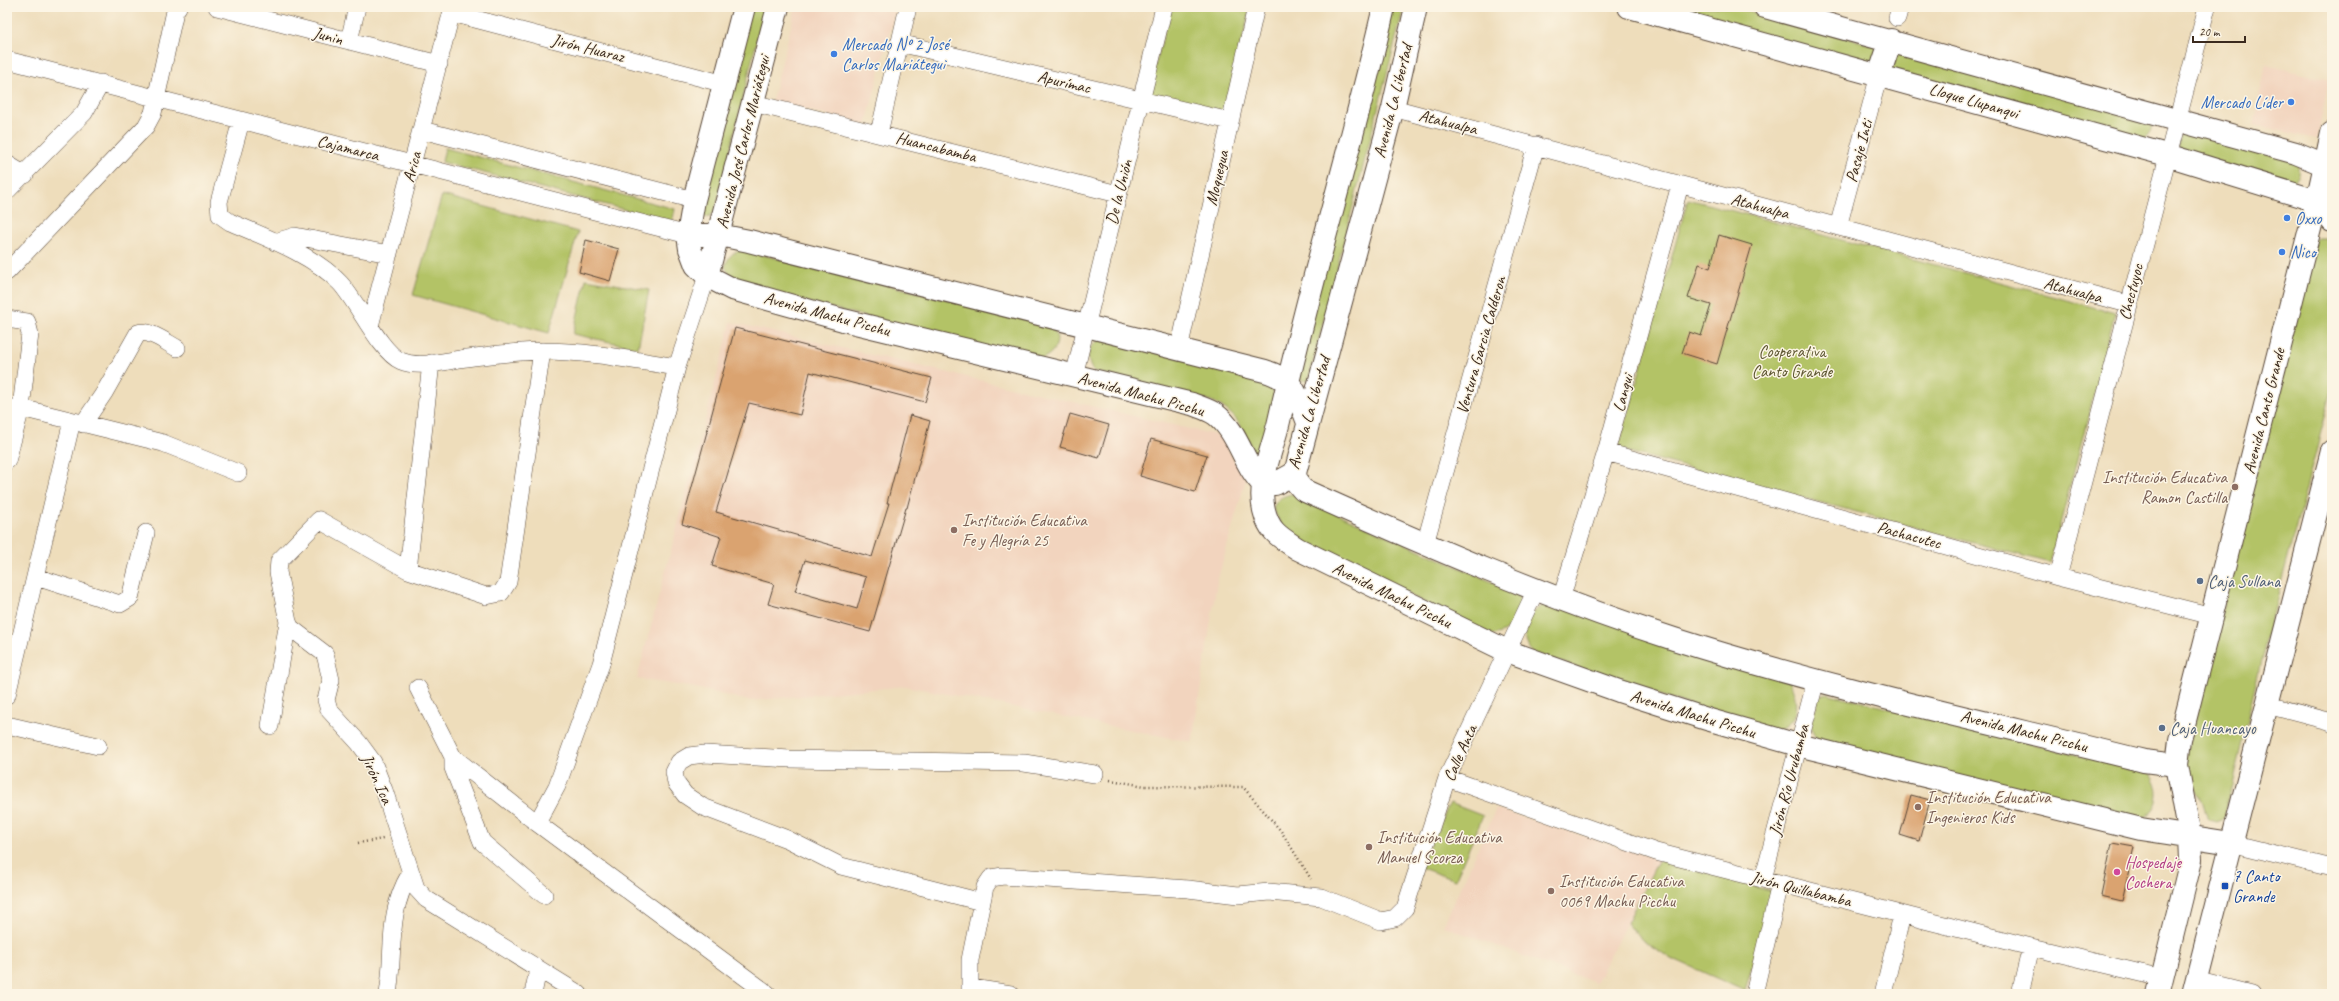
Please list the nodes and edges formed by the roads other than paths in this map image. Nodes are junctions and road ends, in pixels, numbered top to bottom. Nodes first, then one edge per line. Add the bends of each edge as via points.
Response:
1 (178, 7) edge
2 (218, 7) edge
3 (357, 7) edge
4 (744, 7) edge
5 (778, 7) edge
6 (908, 7) edge
7 (1256, 7) edge
8 (1384, 7) edge
9 (1416, 7) edge
10 (1629, 7) edge
11 (1765, 7) edge
12 (2207, 7) edge
13 (1159, 8) edge
14 (243, 10) edge
15 (452, 10) edge
16 (739, 29) junction
17 (770, 36) junction
18 (1891, 40) junction
19 (349, 41) junction
20 (899, 43) junction
21 (7, 60) edge
22 (439, 64) junction
23 (1879, 75) junction
24 (101, 83) junction
25 (725, 84) junction
26 (156, 98) junction
27 (1143, 101) junction
28 (753, 103) junction
29 (1393, 108) junction
30 (2177, 120) junction
31 (241, 121) junction
32 (1230, 121) junction
33 (422, 130) junction
34 (879, 133) junction
35 (2332, 133) edge
36 (1536, 145) junction
37 (2167, 155) junction
38 (7, 164) edge
39 (413, 164) junction
40 (2325, 165) junction
41 (25, 175) junction
42 (1680, 185) junction
43 (7, 192) edge
44 (1118, 194) junction
45 (2325, 197) edge
46 (694, 200) junction
47 (2332, 221) edge
48 (1838, 227) junction
49 (688, 235) junction
50 (719, 235) junction
51 (275, 242) junction
52 (389, 254) junction
53 (7, 272) edge
54 (707, 276) junction
55 (2128, 304) junction
56 (7, 319) edge
57 (370, 326) junction
58 (1087, 326) junction
59 (177, 348) dead end
60 (1179, 349) junction
61 (542, 351) junction
62 (431, 363) junction
63 (677, 367) junction
64 (1074, 376) junction
65 (1287, 381) junction
66 (14, 408) edge
67 (1307, 420) junction
68 (78, 422) junction
69 (2332, 451) edge
70 (1606, 452) junction
71 (7, 461) edge
72 (238, 473) dead end
73 (1295, 473) junction
74 (1263, 484) junction
75 (146, 534) dead end
76 (1425, 544) junction
77 (408, 570) junction
78 (36, 577) junction
79 (2058, 577) junction
80 (1536, 590) junction
81 (1561, 599) junction
82 (2212, 616) junction
83 (288, 622) junction
84 (1507, 651) junction
85 (1816, 680) junction
86 (418, 688) dead end
87 (7, 695) edge
88 (2267, 705) junction
89 (2332, 722) edge
90 (7, 725) edge
91 (270, 726) dead end
92 (1798, 745) junction
93 (98, 746) dead end
94 (453, 757) junction
95 (2177, 765) junction
96 (1095, 774) road end
97 (1447, 778) junction
98 (536, 823) junction
99 (2190, 836) junction
100 (2231, 843) junction
101 (2332, 868) edge
102 (410, 874) junction
103 (1763, 879) junction
104 (1780, 884) junction
105 (544, 895) dead end
106 (982, 902) junction
107 (1902, 915) junction
108 (2176, 924) junction
109 (2209, 928) junction
110 (2032, 948) junction
111 (538, 970) junction
112 (2160, 986) edge
113 (2194, 987) edge
114 (971, 991) edge
115 (388, 994) edge
116 (533, 994) edge
117 (579, 994) edge
118 (768, 994) edge
119 (1011, 994) edge
120 (1754, 994) edge
121 (1882, 994) edge
122 (2020, 994) edge
123 (2252, 994) edge

1 - 26 street via 175,10
2 - 14 street, Junin
3 - 19 street
4 - 16 street, Avenida José Carlos Mariátegui
5 - 17 street, Avenida José Carlos Mariátegui
6 - 20 street
7 - 32 street, Moquegua
8 - 65 street, Avenida La Libertad via 1362,102
9 - 29 street, Avenida La Libertad
10 - 23 street, Lloque Llupanqui
11 - 18 street
12 - 30 street, Chectuyoc
13 - 27 street, De la Unión
14 - 19 street, Junin
15 - 22 street, Arica
15 - 25 street, Jirón Huaraz
16 - 17 street
16 - 25 street, Avenida José Carlos Mariátegui
17 - 28 street, Avenida José Carlos Mariátegui
18 - 23 street
18 - 30 street
19 - 22 street, Junin
20 - 27 street, Apurímac
20 - 34 street
21 - 24 street, Cajamarca
22 - 33 street, Arica
23 - 37 street, Lloque Llupanqui
23 - 48 street, Pasaje Inti
24 - 26 street, Cajamarca
24 - 41 street via 84,113
25 - 46 street, Avenida José Carlos Mariátegui
26 - 31 street, Cajamarca
26 - 53 street via 153,113 146,126
27 - 32 street, Apurímac
27 - 44 street, De la Unión
28 - 34 street, Huancabamba
28 - 50 street, Avenida José Carlos Mariátegui
29 - 36 street, Atahualpa
29 - 67 street, Avenida La Libertad
30 - 37 street, Chectuyoc
30 - 40 street via 2296,153
31 - 39 street, Cajamarca
31 - 51 street via 219,202 220,215
32 - 60 street, Moquegua
33 - 39 street, Arica
33 - 46 street
34 - 44 street, Huancabamba
35 - 40 street, Avenida Canto Grande
36 - 42 street, Atahualpa
36 - 76 street, Ventura Garcia Calderon
37 - 45 street, Lloque Llupanqui
37 - 55 street, Chectuyoc
38 - 41 street
39 - 49 street, Cajamarca
39 - 52 street, Arica
40 - 45 street, Avenida Canto Grande
41 - 43 street
42 - 48 street, Atahualpa
42 - 70 street, Langui
44 - 58 street, De la Unión
45 - 47 street
45 - 82 street, Avenida Canto Grande
46 - 49 street, Avenida José Carlos Mariátegui
48 - 55 street, Atahualpa
49 - 50 street
49 - 54 street, Avenida Machu Picchu via 696,265
50 - 54 street, Avenida José Carlos Mariátegui
50 - 58 street
51 - 52 street via 295,236
51 - 57 street via 318,263 341,283
52 - 57 street, Arica
54 - 63 street
54 - 64 street, Avenida Machu Picchu via 732,289 843,320
55 - 79 street, Chectuyoc
56 - 66 street via 26,322 30,334
57 - 62 street via 387,349 401,361
58 - 60 street
58 - 64 street, De la Unión
59 - 68 street via 142,331 138,332 104,393
60 - 65 street via 1265,371
61 - 62 street
61 - 63 street via 608,356
61 - 77 street via 508,582 501,593 486,596
62 - 77 street
63 - 98 street via 601,664 557,786
64 - 74 street, Avenida Machu Picchu via 1192,404 1215,414 1228,428 1255,477
65 - 67 street via 1297,394
65 - 74 street, Avenida La Libertad
66 - 68 street
66 - 71 street
67 - 73 street, Avenida La Libertad
68 - 72 street via 163,443
68 - 78 street
69 - 88 street
70 - 79 street, Pachacutec
70 - 81 street, Langui
73 - 74 street, Avenida La Libertad via 1274,484
73 - 76 street, Avenida Machu Picchu via 1297,483 1303,490
74 - 84 street, Avenida Machu Picchu via 1263,509 1273,532 1283,540
75 - 78 street via 130,598 126,602 120,604
76 - 80 street, Avenida Machu Picchu
77 - 83 street via 319,520 279,561 278,572
78 - 87 street
79 - 82 street, Pachacutec
80 - 81 street, Avenida Machu Picchu
80 - 84 street, Calle Anta
81 - 85 street, Avenida Machu Picchu via 1675,639
82 - 95 street, Avenida Canto Grande via 2180,740
83 - 91 street
83 - 102 street, Jirón Ica via 325,654 331,680 326,700 329,710 373,762 400,836
84 - 92 street, Avenida Machu Picchu via 1627,694
84 - 97 street, Calle Anta
85 - 92 street, Jirón Río Urubamba
85 - 95 street, Avenida Machu Picchu via 2136,759
86 - 94 street
88 - 89 street
88 - 100 street
90 - 93 street
92 - 99 street, Avenida Machu Picchu via 2141,829
92 - 103 street, Jirón Río Urubamba
94 - 98 street
94 - 105 street via 453,768 482,842
95 - 99 street, Avenida Canto Grande
96 - 106 street via 1024,763 790,759 705,754 689,756 679,762 674,772 676,783 685,795 703,806 787,839 841,866
97 - 103 street, Jirón Quillabamba via 1656,852
97 - 106 street, Calle Anta via 1405,908 1396,918 1381,921 1321,897 1270,892 1238,895 1003,876 991,878 985,887
98 - 118 street
99 - 100 street, Avenida Machu Picchu
99 - 108 street, Avenida Canto Grande via 2191,860
100 - 101 street
100 - 109 street
102 - 111 street, Jirón Ica via 416,888 426,899
102 - 115 street via 400,890 395,910 390,942
103 - 104 street, Jirón Quillabamba
104 - 107 street, Jirón Quillabamba
104 - 120 street
106 - 114 street via 970,960
107 - 110 street, Jirón Quillabamba
107 - 121 street
108 - 109 street
108 - 112 street, Avenida Canto Grande
109 - 113 street
110 - 112 street, Jirón Quillabamba
110 - 122 street
111 - 116 street
111 - 117 street, Jirón Ica
113 - 123 street
114 - 119 street

